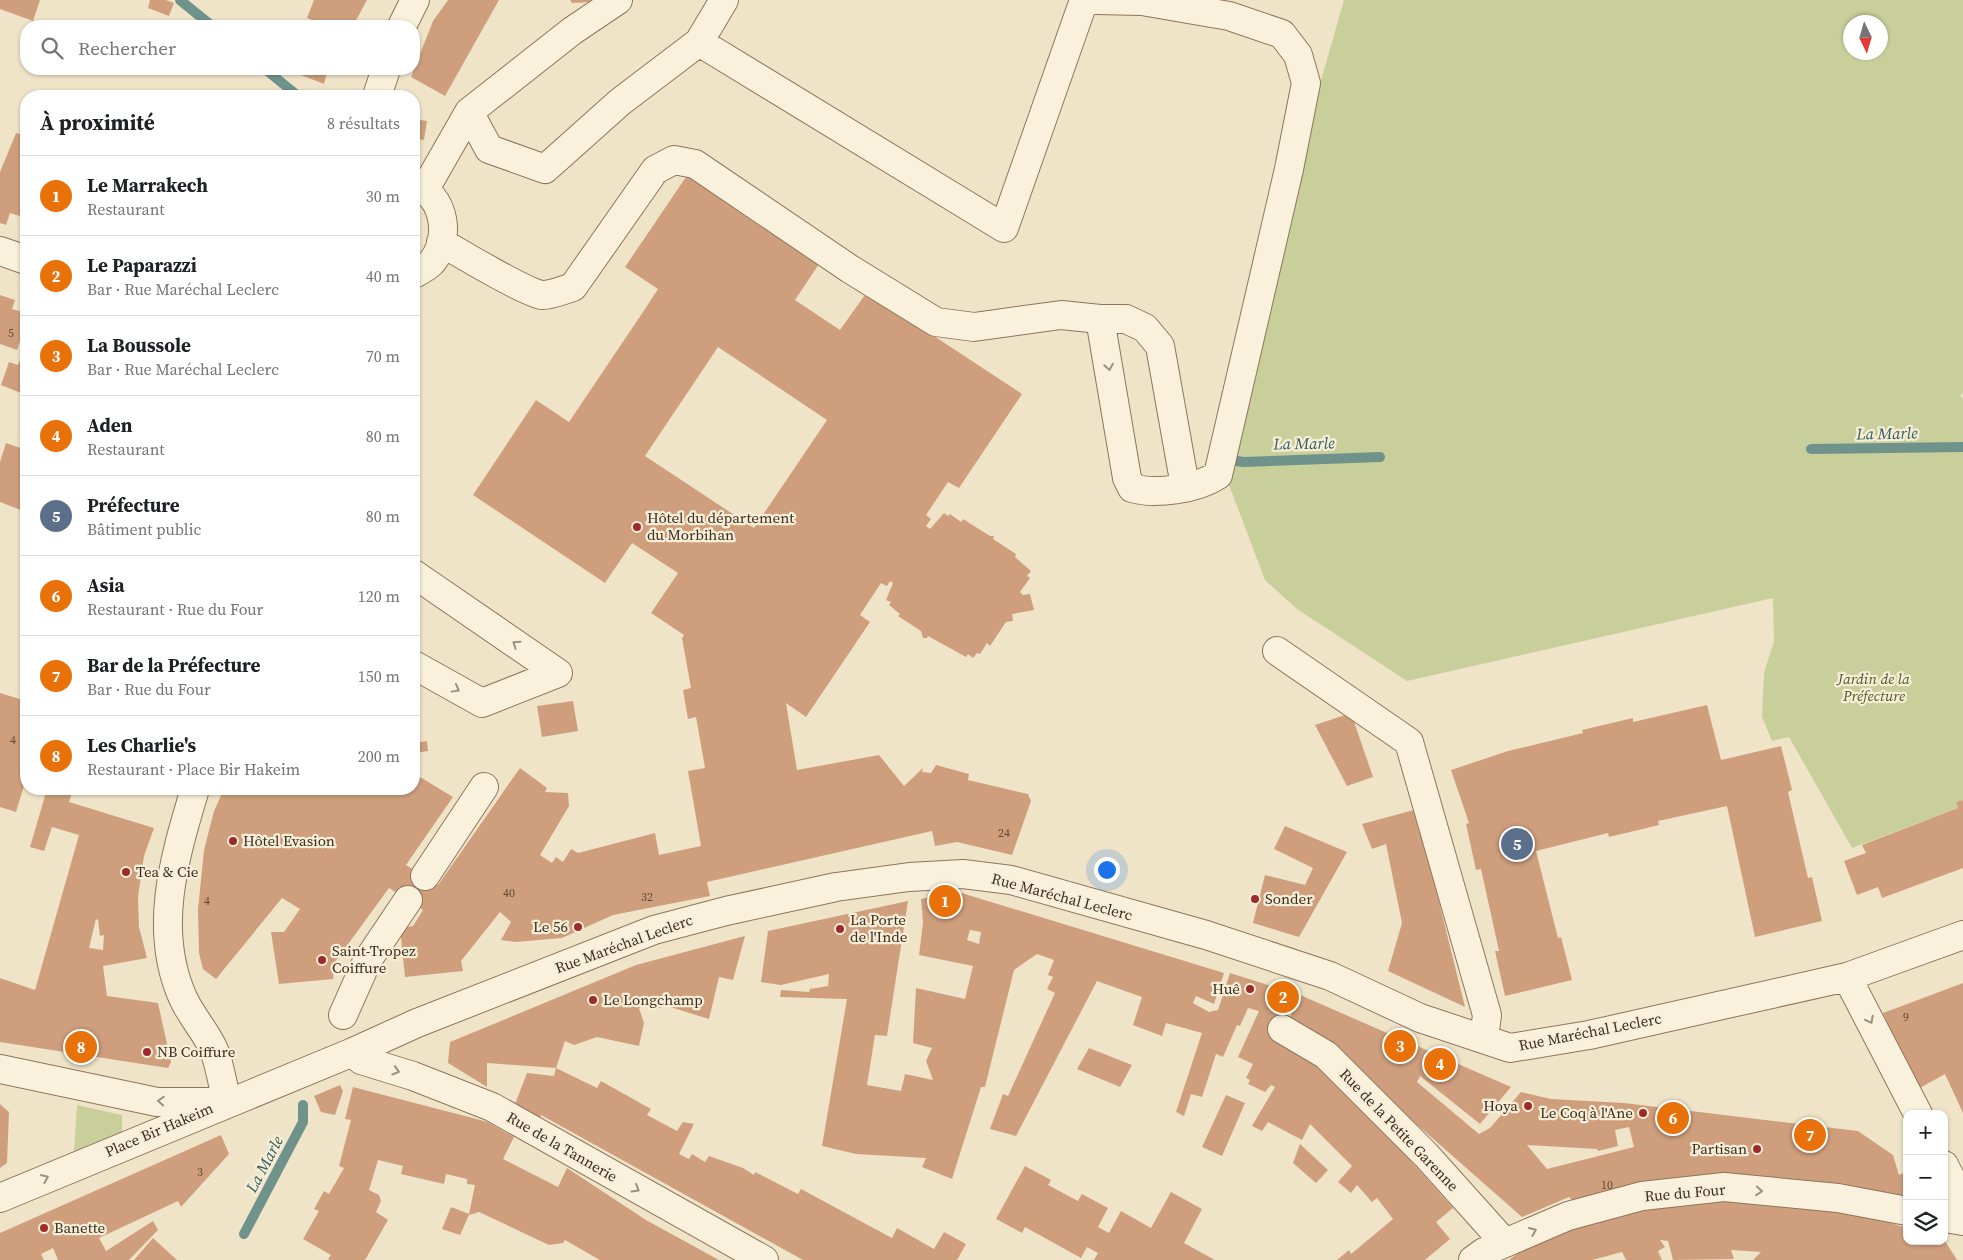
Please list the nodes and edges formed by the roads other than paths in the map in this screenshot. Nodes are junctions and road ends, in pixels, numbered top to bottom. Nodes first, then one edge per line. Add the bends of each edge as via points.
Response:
1 (415, 0) edge
2 (618, 0) edge
3 (724, 0) edge
4 (1084, 0) edge
5 (1097, 0) edge
6 (405, 20) edge
7 (699, 42) junction
8 (384, 75) edge
9 (379, 90) edge
10 (469, 112) junction
11 (420, 186) edge
12 (420, 188) edge
13 (441, 242) junction
14 (0, 251) edge
15 (20, 258) edge
16 (420, 270) edge
17 (1100, 319) junction
18 (1185, 486) junction
19 (420, 578) edge
20 (1277, 651) dead end
21 (420, 668) edge
22 (484, 787) dead end
23 (193, 795) edge
24 (425, 876) dead end
25 (408, 900) dead end
26 (1963, 935) edge
27 (1846, 978) junction
28 (343, 1016) dead end
29 (1282, 1028) dead end
30 (1484, 1039) junction
31 (353, 1052) junction
32 (0, 1069) edge
33 (227, 1102) junction
34 (1916, 1110) edge
35 (1948, 1173) edge
36 (0, 1198) edge
37 (1963, 1202) edge
38 (1903, 1210) edge
39 (1948, 1219) edge
40 (1963, 1221) edge
41 (1505, 1243) junction
42 (764, 1260) edge
43 (1474, 1260) edge

1 - 6 street
2 - 10 street via 572,31
3 - 7 street
4 - 7 street via 1004,228
5 - 18 street via 1142,1 1229,16 1282,34 1298,55 1306,83 1218,475 1205,484
7 - 10 street via 620,102 544,169 489,149
8 - 9 street
10 - 11 street
12 - 13 street via 437,202 443,215
13 - 16 street via 430,263
13 - 17 street via 541,295 573,286 655,170 674,160 695,164 936,322 974,327 1061,315
14 - 15 street
17 - 18 street via 1126,319 1145,328 1160,346
17 -> 18 street via 1127,478 1132,488 1146,492
21 -> 19 street via 482,703 558,673
20 - 30 street via 1409,742 1487,1015
22 - 24 street
23 - 33 street via 175,857 168,940 183,998 214,1050
25 - 28 street via 367,961
26 - 27 street, Rue Maréchal Leclerc
27 - 30 street, Rue Maréchal Leclerc via 1589,1035 1510,1048
27 -> 34 street
29 - 41 street, Rue de la Petite Garenne via 1326,1055 1426,1155
30 - 31 street, Rue Maréchal Leclerc via 1420,1018 1330,976 1206,935 1011,880 963,874 909,877 836,887 683,921 417,1022
31 - 33 street, Rue Maréchal Leclerc
31 -> 42 street, Rue de la Tannerie via 361,1060 413,1076 492,1107
33 -> 32 street, Place Bir Hakeim via 157,1102
36 -> 33 street, Place Bir Hakeim
35 - 37 street
41 -> 38 street, Rue du Four via 1568,1216 1642,1196 1724,1187 1838,1198
39 - 40 street
41 - 43 street, Rue du Four

